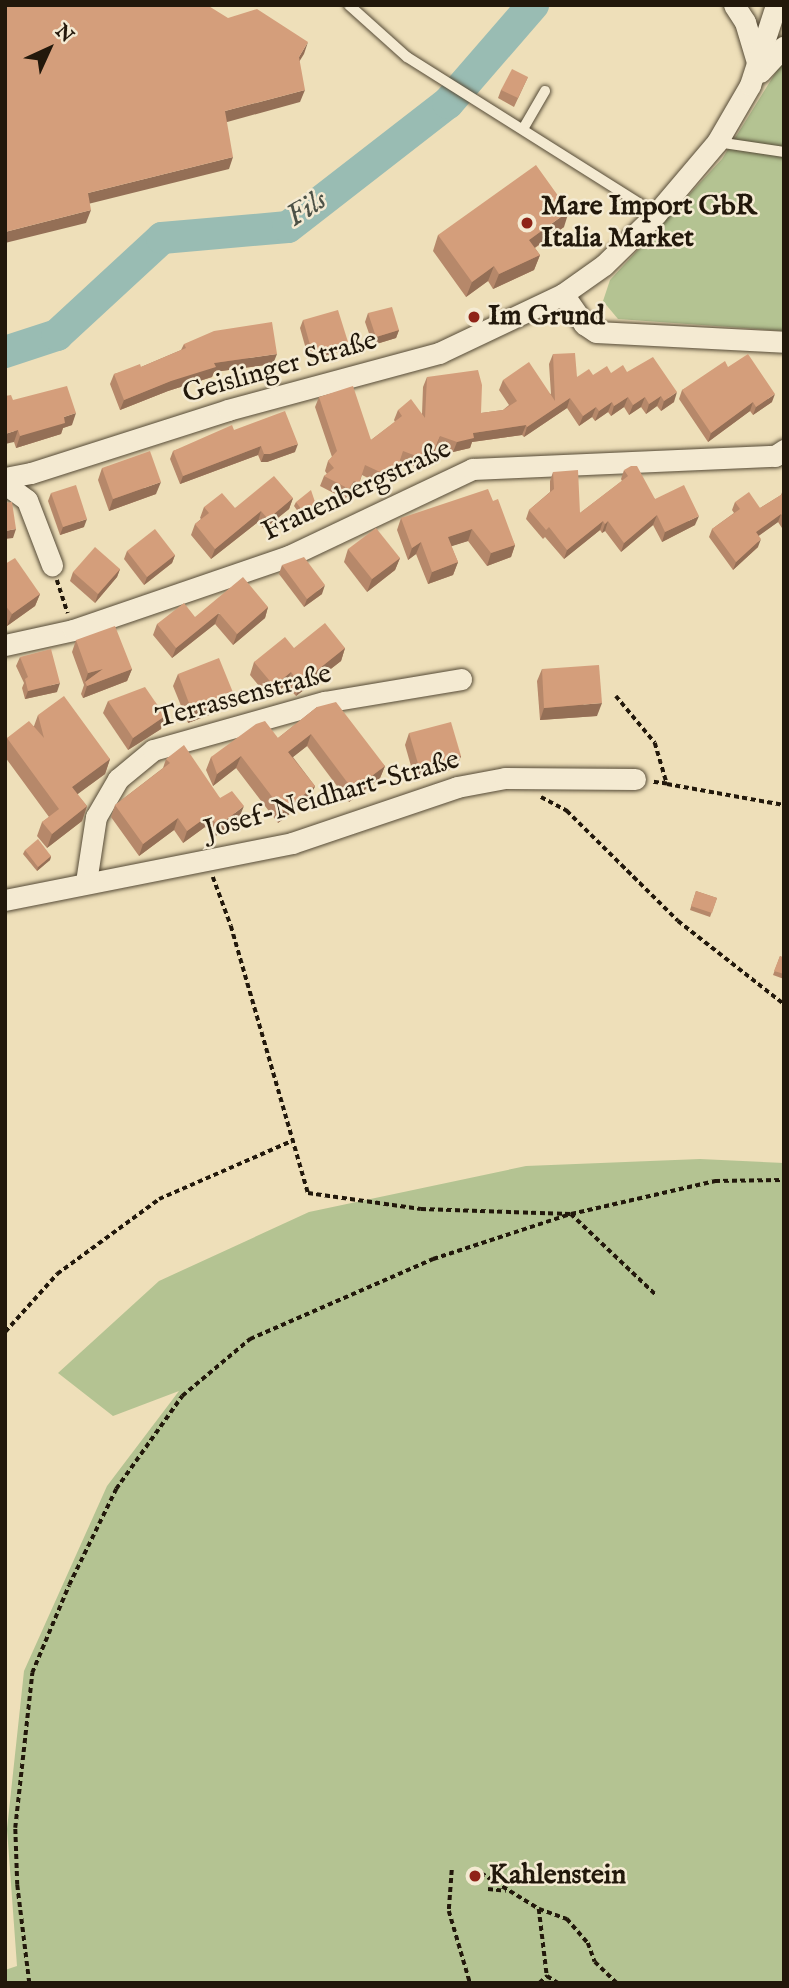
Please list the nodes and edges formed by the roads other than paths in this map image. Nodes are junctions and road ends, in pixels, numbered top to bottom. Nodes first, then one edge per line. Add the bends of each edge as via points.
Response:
1 (349, 5) edge
2 (734, 5) edge
3 (776, 5) edge
4 (784, 46) edge
5 (758, 62) junction
6 (750, 85) junction
7 (545, 91) dead end
8 (523, 129) junction
9 (717, 142) junction
10 (784, 152) edge
11 (656, 214) junction
12 (563, 294) junction
13 (784, 342) edge
14 (784, 450) edge
15 (5, 478) edge
16 (5, 484) edge
17 (54, 570) road end
18 (5, 645) edge
19 (461, 679) dead end
20 (635, 779) road end
21 (86, 882) junction
22 (5, 900) edge

1 - 8 lane via 407,57
2 - 5 street via 745,22
3 - 5 street, Geislinger Straße
4 - 6 street, Geislinger Straße
5 - 6 street, Geislinger Straße
6 - 9 street, Geislinger Straße
7 - 8 lane
8 - 11 lane
9 - 10 lane
9 - 11 street, Geislinger Straße
11 - 12 street, Geislinger Straße via 604,265
12 - 13 street via 584,324 596,332
12 - 15 street, Geislinger Straße via 439,352
14 - 18 street, Frauenbergstraße via 775,456 472,469 289,556 73,630
16 - 17 street via 27,500
19 - 21 street, Terrassenstraße via 324,702 153,750 118,779 96,817
20 - 21 street, Josef-Neidhart-Straße via 505,778 457,788 292,842 208,862
21 - 22 street, Josef-Neidhart-Straße

